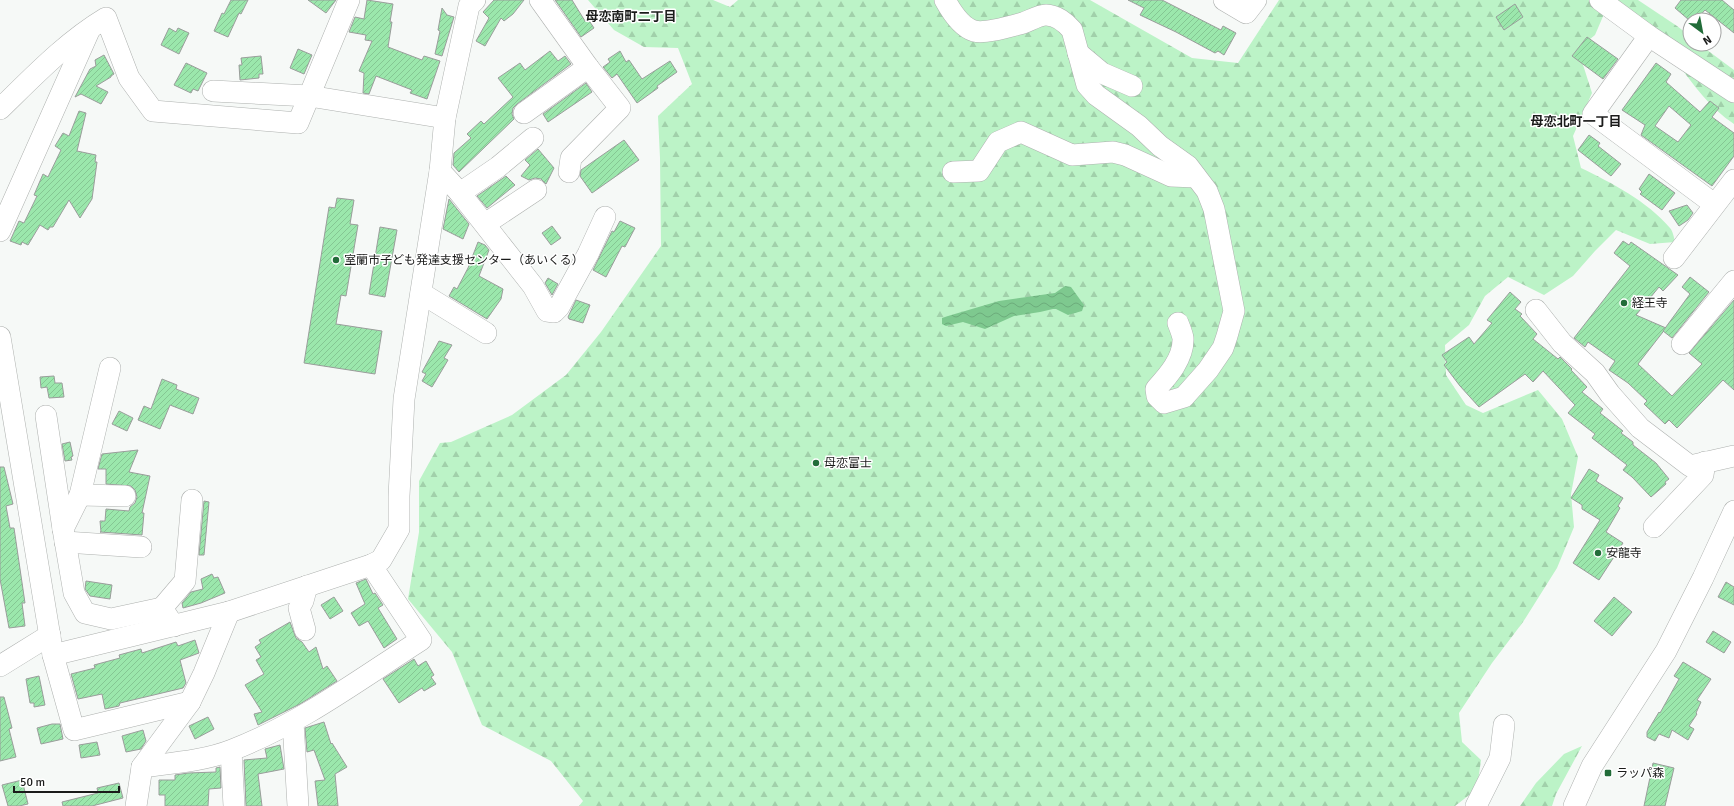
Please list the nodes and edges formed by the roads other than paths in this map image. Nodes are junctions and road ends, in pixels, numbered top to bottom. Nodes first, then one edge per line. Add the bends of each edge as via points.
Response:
1 (349, 0) edge
2 (475, 0) edge
3 (540, 0) edge
4 (945, 0) edge
5 (1224, 0) edge
6 (1256, 0) edge
7 (1600, 0) edge
8 (90, 28) junction
9 (1649, 36) junction
10 (1078, 52) junction
11 (588, 67) junction
12 (1132, 86) dead end
13 (213, 91) dead end
14 (1734, 92) edge
15 (309, 96) junction
16 (0, 110) edge
17 (524, 113) dead end
18 (445, 118) junction
19 (533, 138) dead end
20 (440, 171) junction
21 (569, 172) dead end
22 (953, 172) dead end
23 (1196, 177) junction
24 (1734, 180) edge
25 (536, 190) dead end
26 (460, 193) junction
27 (1714, 204) junction
28 (606, 217) dead end
29 (485, 224) junction
30 (0, 231) edge
31 (1674, 258) dead end
32 (1734, 281) edge
33 (421, 293) junction
34 (1536, 310) dead end
35 (1178, 323) dead end
36 (486, 333) dead end
37 (0, 337) edge
38 (1682, 344) dead end
39 (110, 368) dead end
40 (46, 416) dead end
41 (8, 433) edge
42 (1734, 456) edge
43 (1705, 462) junction
44 (80, 495) junction
45 (125, 496) dead end
46 (192, 500) dead end
47 (1734, 511) edge
48 (1654, 527) dead end
49 (64, 535) junction
50 (141, 548) dead end
51 (371, 565) junction
52 (307, 586) junction
53 (162, 608) junction
54 (229, 612) junction
55 (174, 626) junction
56 (305, 630) dead end
57 (51, 645) junction
58 (0, 666) edge
59 (190, 702) junction
60 (293, 722) junction
61 (1504, 725) dead end
62 (231, 751) junction
63 (142, 767) junction
64 (136, 806) edge
65 (234, 806) edge
66 (298, 806) edge
67 (1476, 806) edge
68 (1574, 806) edge

1 - 15 street
2 - 18 street via 469,6
3 - 11 street
4 - 10 street via 961,22 974,31 1022,23 1045,15 1055,17 1067,23 1072,30
5 - 6 street via 1246,13
7 - 9 street
8 - 15 street via 106,18 129,78 153,111 298,123
8 - 16 street via 40,70
8 - 30 street
9 - 14 street
9 - 27 street via 1593,114
10 - 12 street via 1102,73
10 - 23 street via 1087,85 1096,95 1180,159
11 - 17 street
11 - 21 street via 620,108 571,158
13 - 15 street
15 - 18 street
18 - 20 street
19 - 26 street
20 - 26 street
20 - 33 street
22 - 23 street via 979,171 998,142 1021,132 1072,155 1113,152 1171,176
23 - 35 street via 1207,191 1214,209 1234,311 1223,348 1208,370 1184,397 1164,403 1157,396 1156,389 1168,376 1182,352 1183,337
24 - 27 street
25 - 29 street
26 - 29 street
27 - 31 street
28 - 29 street via 554,312 547,311 533,286
32 - 38 street
33 - 36 street
33 - 51 street via 404,399 399,529 381,560
34 - 43 street via 1562,343 1595,373 1610,394 1644,431 1690,466
37 - 41 street
39 - 44 street
40 - 49 street
41 - 57 street
42 - 43 street
43 - 48 street via 1703,475
44 - 45 street
44 - 49 street
46 - 53 street via 185,581
47 - 68 street via 1666,651 1592,766
49 - 50 street
49 - 53 street via 74,593 84,613 111,620
51 - 52 street
51 - 60 street via 421,640
52 - 54 street
52 - 56 street via 299,608
53 - 55 street
54 - 55 street
54 - 59 street
55 - 57 street
57 - 58 street
57 - 59 street via 74,730
59 - 63 street
60 - 62 street
60 - 66 street
61 - 67 street via 1500,758
62 - 63 street via 200,759
62 - 65 street
63 - 64 street

